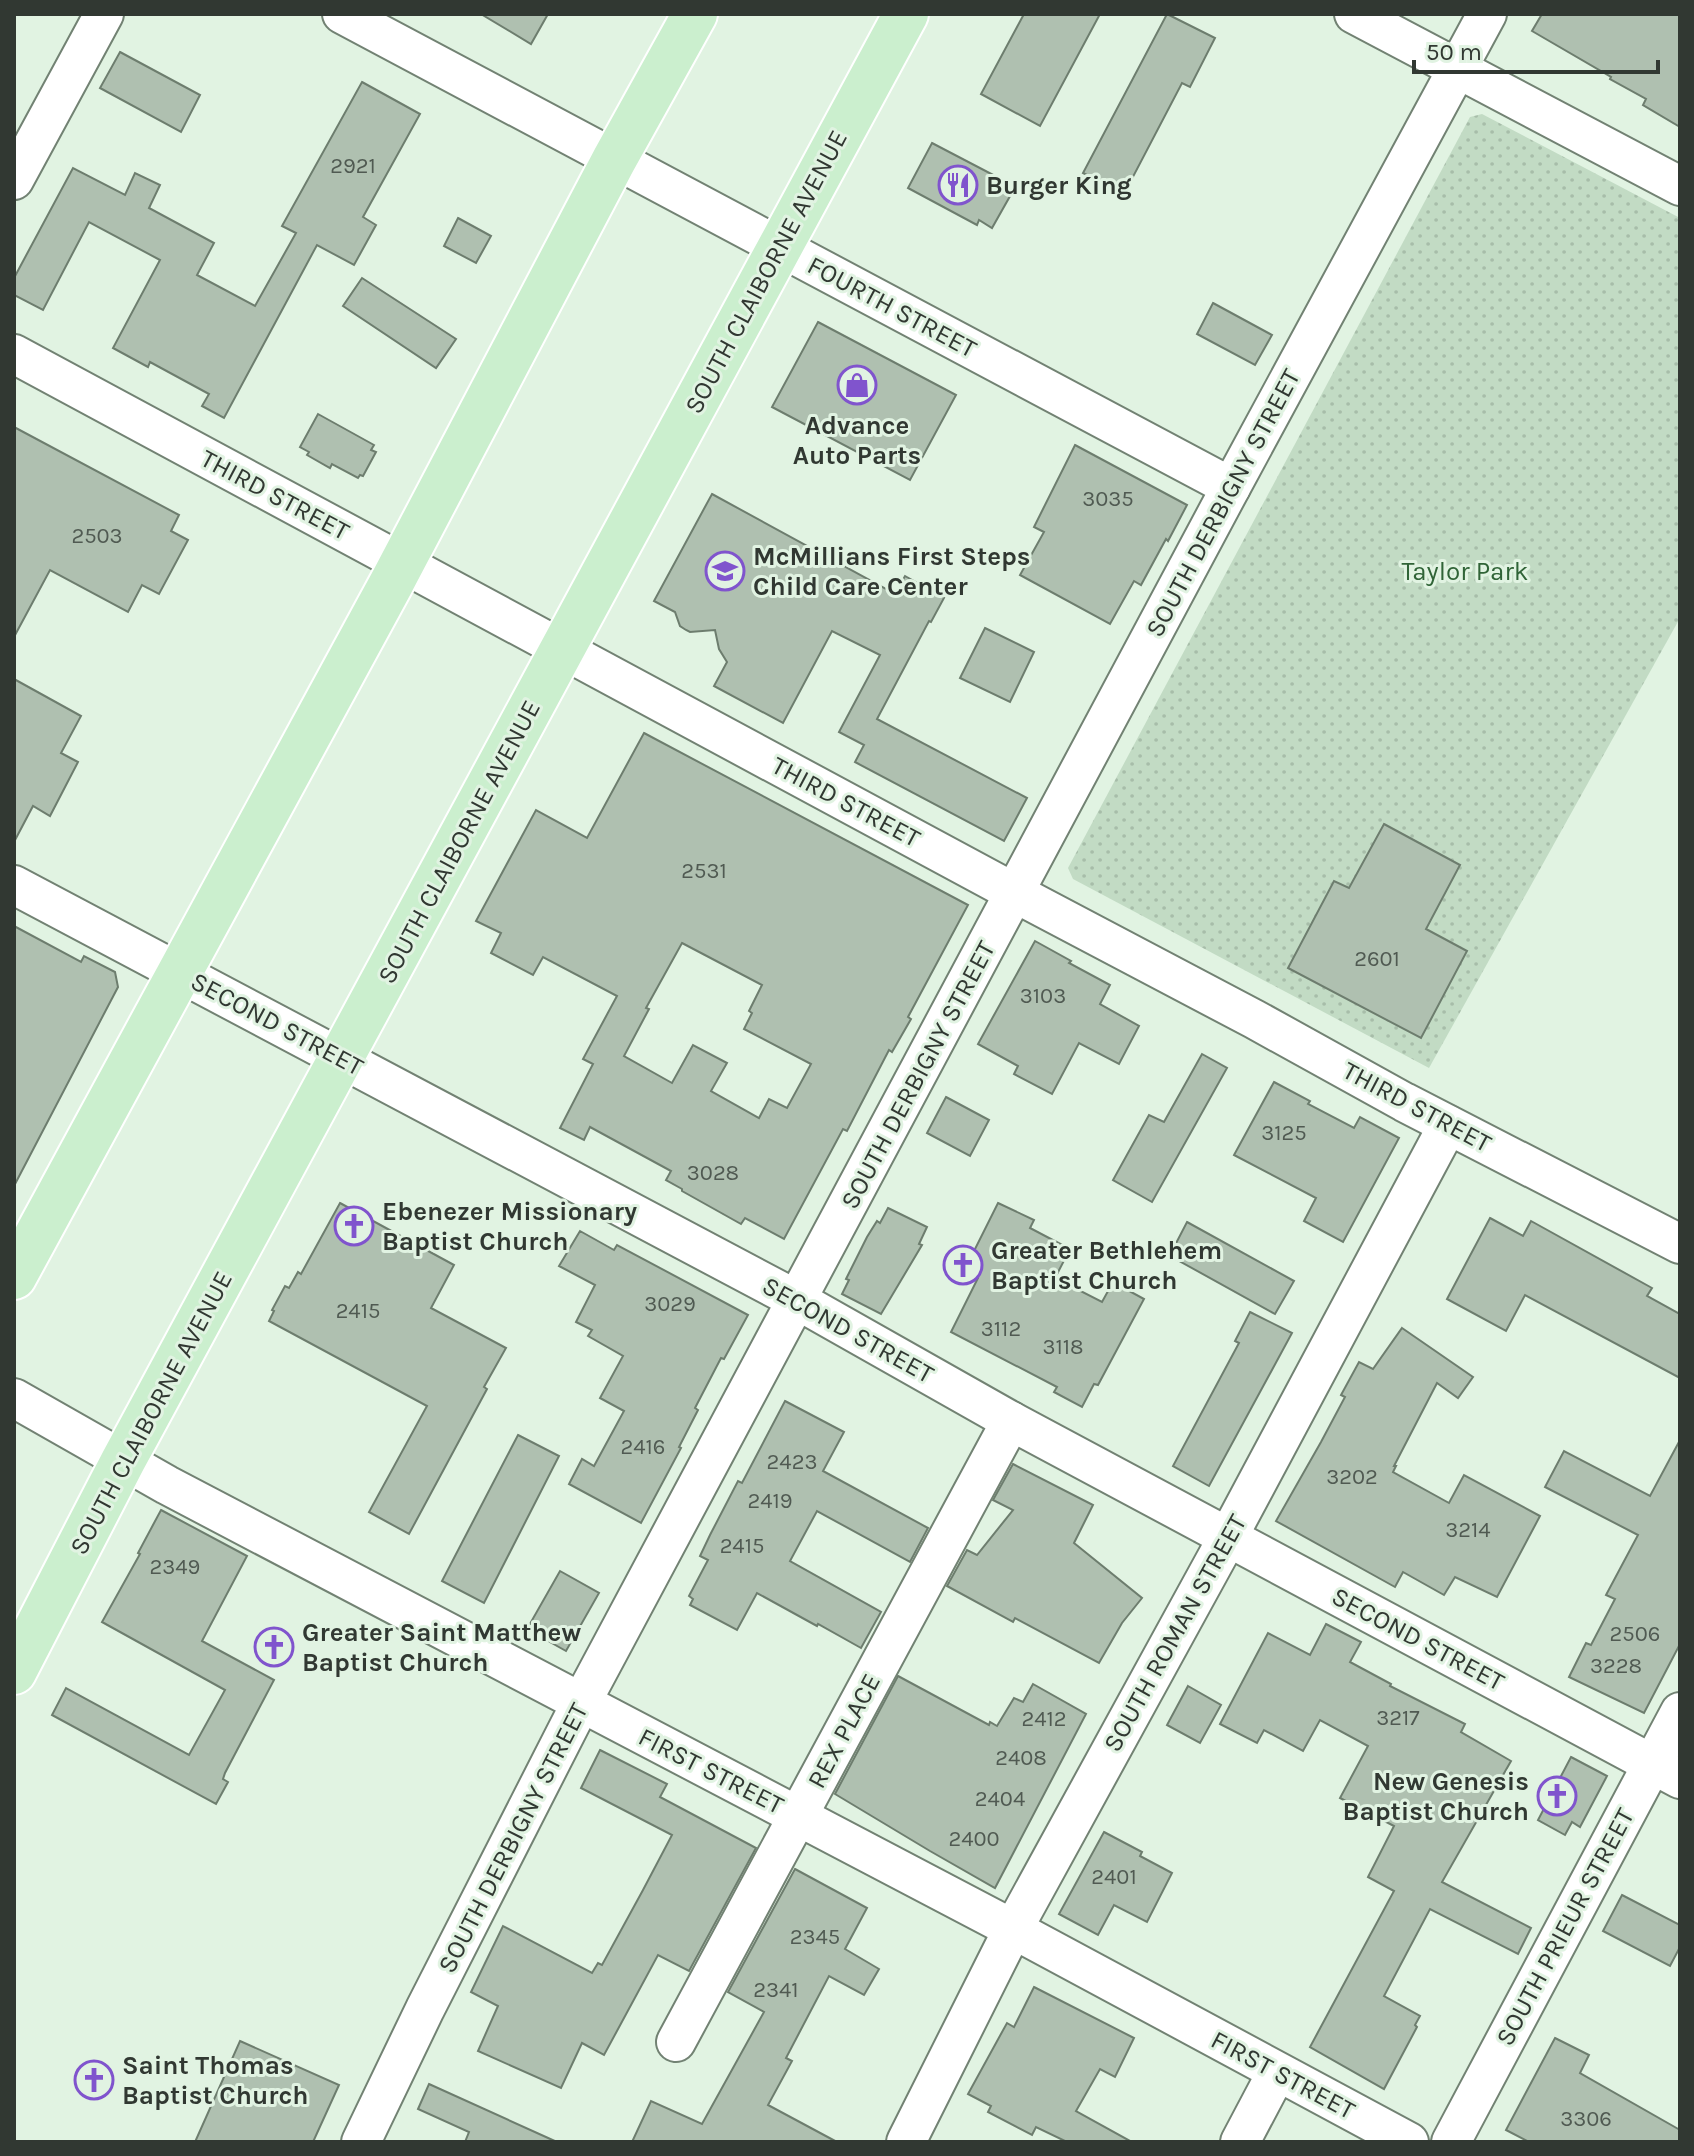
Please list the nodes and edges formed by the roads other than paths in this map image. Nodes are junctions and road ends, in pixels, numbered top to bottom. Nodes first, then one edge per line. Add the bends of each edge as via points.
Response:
1 (104, 14) edge
2 (342, 14) edge
3 (695, 14) edge
4 (906, 14) edge
5 (1354, 14) edge
6 (1487, 14) edge
7 (1458, 69) junction
8 (614, 160) junction
9 (14, 180) edge
10 (1680, 186) edge
11 (779, 246) junction
12 (14, 354) edge
13 (1231, 487) junction
14 (402, 564) junction
15 (562, 649) junction
16 (14, 885) edge
17 (1015, 893) junction
18 (180, 973) junction
19 (343, 1058) junction
20 (1448, 1125) junction
21 (1680, 1244) edge
22 (14, 1277) edge
23 (797, 1300) junction
24 (14, 1398) edge
25 (1011, 1421) junction
26 (123, 1461) junction
27 (1228, 1537) junction
28 (14, 1672) edge
29 (581, 1703) junction
30 (1680, 1712) edge
31 (1666, 1772) edge
32 (799, 1816) junction
33 (1013, 1929) junction
34 (676, 2042) dead end
35 (1277, 2072) junction
36 (361, 2142) edge
37 (906, 2142) edge
38 (1240, 2142) edge
39 (1409, 2142) edge
40 (1451, 2142) edge

1 - 9 street
2 - 8 street, FOURTH STREET
3 - 8 main road
4 - 11 main road, SOUTH CLAIBORNE AVENUE
5 - 7 street
6 - 7 street, SOUTH DERBIGNY STREET
7 - 10 street
7 - 13 street, SOUTH DERBIGNY STREET
8 - 11 street, FOURTH STREET
8 - 14 main road
11 - 13 street, FOURTH STREET
11 - 15 main road, SOUTH CLAIBORNE AVENUE
12 - 14 street, THIRD STREET
13 - 17 street, SOUTH DERBIGNY STREET
14 - 15 street, THIRD STREET
14 - 18 main road
15 - 17 street, THIRD STREET
15 - 19 main road, SOUTH CLAIBORNE AVENUE
16 - 18 street, SECOND STREET
17 - 20 street, THIRD STREET
17 - 23 street, SOUTH DERBIGNY STREET
18 - 19 street, SECOND STREET
18 - 22 main road
19 - 23 street, SECOND STREET
19 - 26 main road, SOUTH CLAIBORNE AVENUE
20 - 21 street, THIRD STREET
20 - 27 street, SOUTH ROMAN STREET
23 - 25 street, SECOND STREET
23 - 29 street, SOUTH DERBIGNY STREET
24 - 26 street, FIRST STREET
25 - 27 street, SECOND STREET
25 - 32 street, REX PLACE
26 - 28 main road, SOUTH CLAIBORNE AVENUE
26 - 29 street, FIRST STREET
27 - 31 street, SECOND STREET
27 - 33 street, SOUTH ROMAN STREET
29 - 32 street, FIRST STREET
29 - 36 street, SOUTH DERBIGNY STREET
30 - 31 street, SOUTH PRIEUR STREET
31 - 40 street, SOUTH PRIEUR STREET
32 - 33 street, FIRST STREET
32 - 34 street, REX PLACE
33 - 35 street, FIRST STREET
33 - 37 street, SOUTH ROMAN STREET
35 - 38 street
35 - 39 street, FIRST STREET

